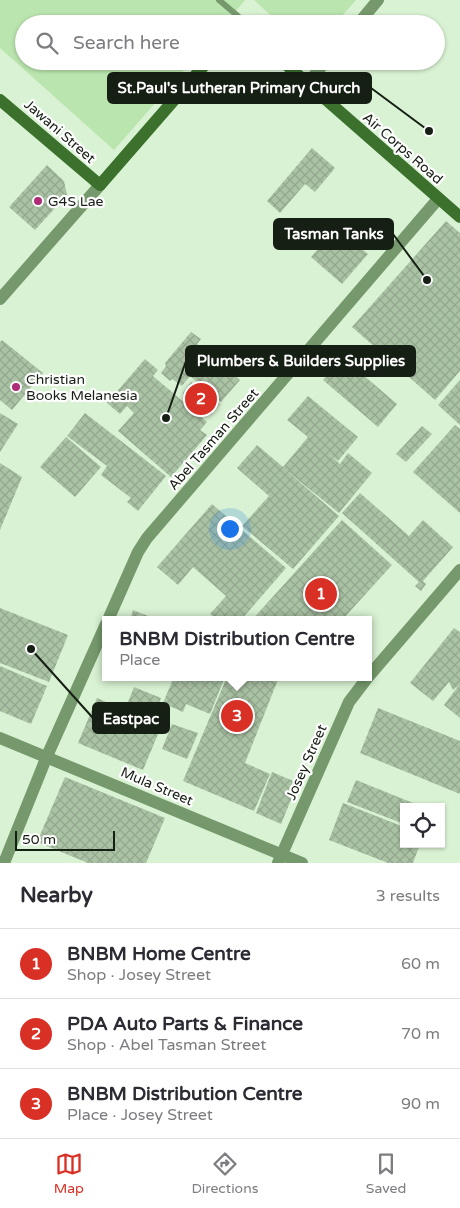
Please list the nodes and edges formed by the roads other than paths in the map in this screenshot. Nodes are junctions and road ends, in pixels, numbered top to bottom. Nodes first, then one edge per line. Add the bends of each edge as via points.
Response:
1 (219, 0) edge
2 (378, 0) edge
3 (237, 15) edge
4 (366, 15) edge
5 (200, 70) edge
6 (292, 70) edge
7 (319, 70) edge
8 (307, 84) junction
9 (0, 100) edge
10 (100, 185) junction
11 (438, 199) junction
12 (460, 217) edge
13 (0, 300) edge
14 (460, 570) edge
15 (110, 616) edge
16 (102, 633) edge
17 (372, 672) edge
18 (365, 681) edge
19 (0, 738) edge
20 (47, 756) junction
21 (280, 859) edge
22 (4, 863) edge
23 (302, 863) edge

1 - 3 lane
2 - 4 street
5 - 10 street
6 - 8 street, Air Corps Road
7 - 8 street
8 - 11 street, Air Corps Road
9 - 10 street, Jawani Street
10 - 13 street
11 - 12 street, Air Corps Road
11 - 15 street, Abel Tasman Street via 147,538
14 - 17 street, Josey Street
16 - 20 street
18 - 21 street, Josey Street via 349,702
19 - 20 street, Mula Street
20 - 21 street, Mula Street
20 - 22 street
21 - 23 street, Mula Street

